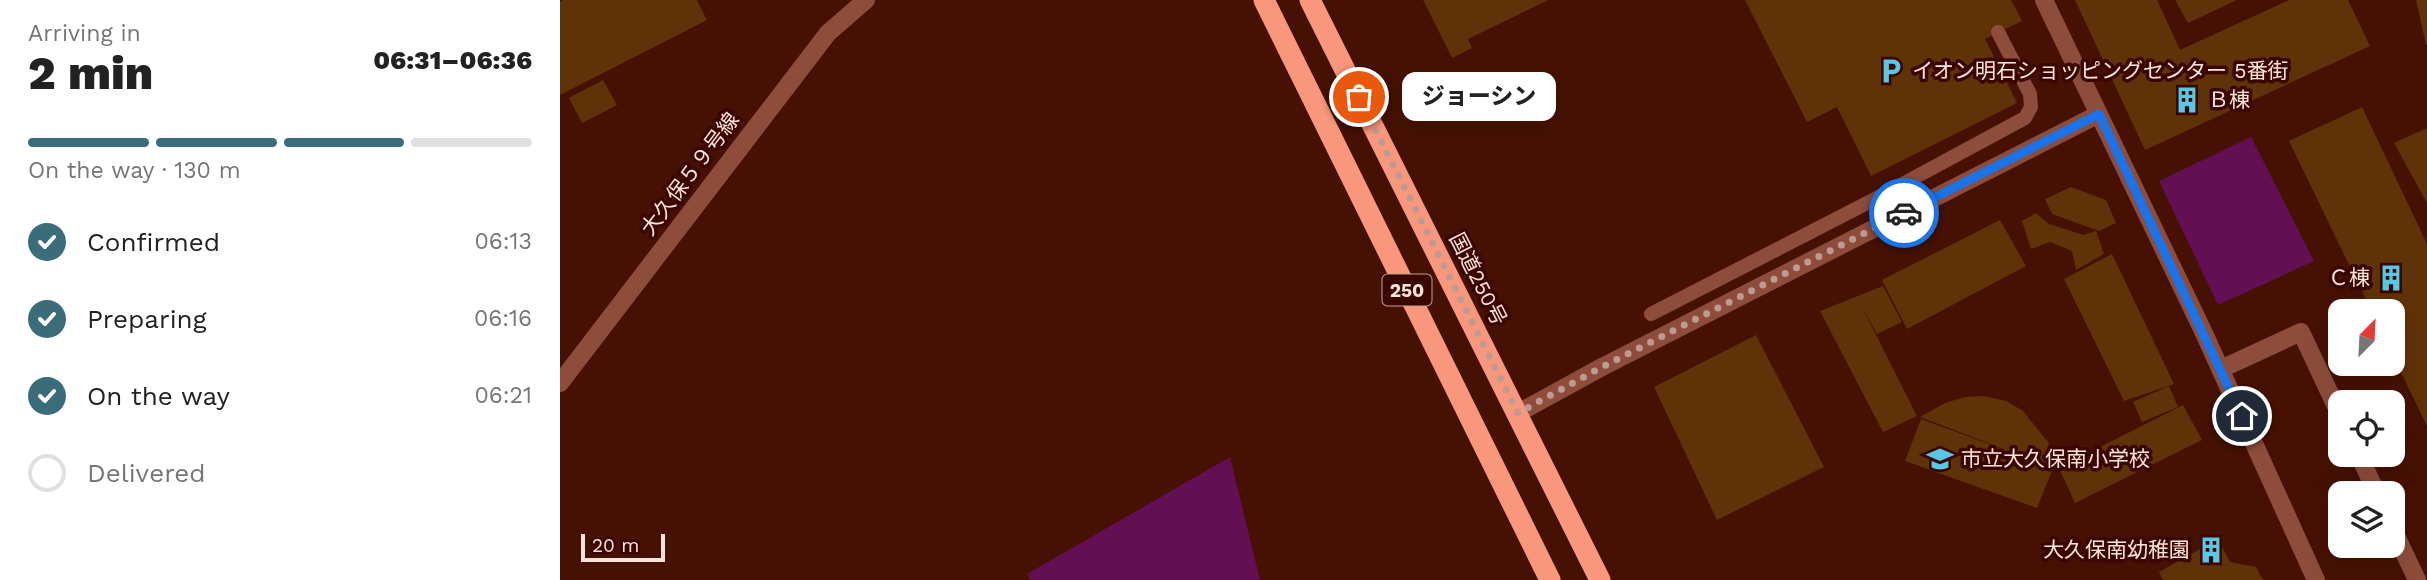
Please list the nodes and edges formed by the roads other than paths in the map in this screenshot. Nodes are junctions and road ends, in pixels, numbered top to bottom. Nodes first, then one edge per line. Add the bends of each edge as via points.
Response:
1 (866, 0) edge
2 (1264, 0) edge
3 (1310, 0) edge
4 (2045, 0) edge
5 (1998, 33) dead end
6 (2099, 114) junction
7 (1651, 314) dead end
8 (2221, 369) junction
9 (560, 383) edge
10 (2328, 390) edge
11 (1518, 413) junction
12 (2405, 555) edge
13 (1549, 580) edge
14 (1600, 580) edge
15 (2316, 580) edge
16 (2417, 580) edge

1 - 9 street, 大久保５９号線 via 828,33
2 - 13 highway, 250
3 - 11 highway, 国道250号 / 250
4 - 6 street
5 - 7 lane via 2030,94 2031,107 2025,118
6 - 8 street
6 - 11 street
8 - 10 street via 2301,332
8 - 15 street
11 - 14 highway, 国道250号 / 250
12 - 16 street

